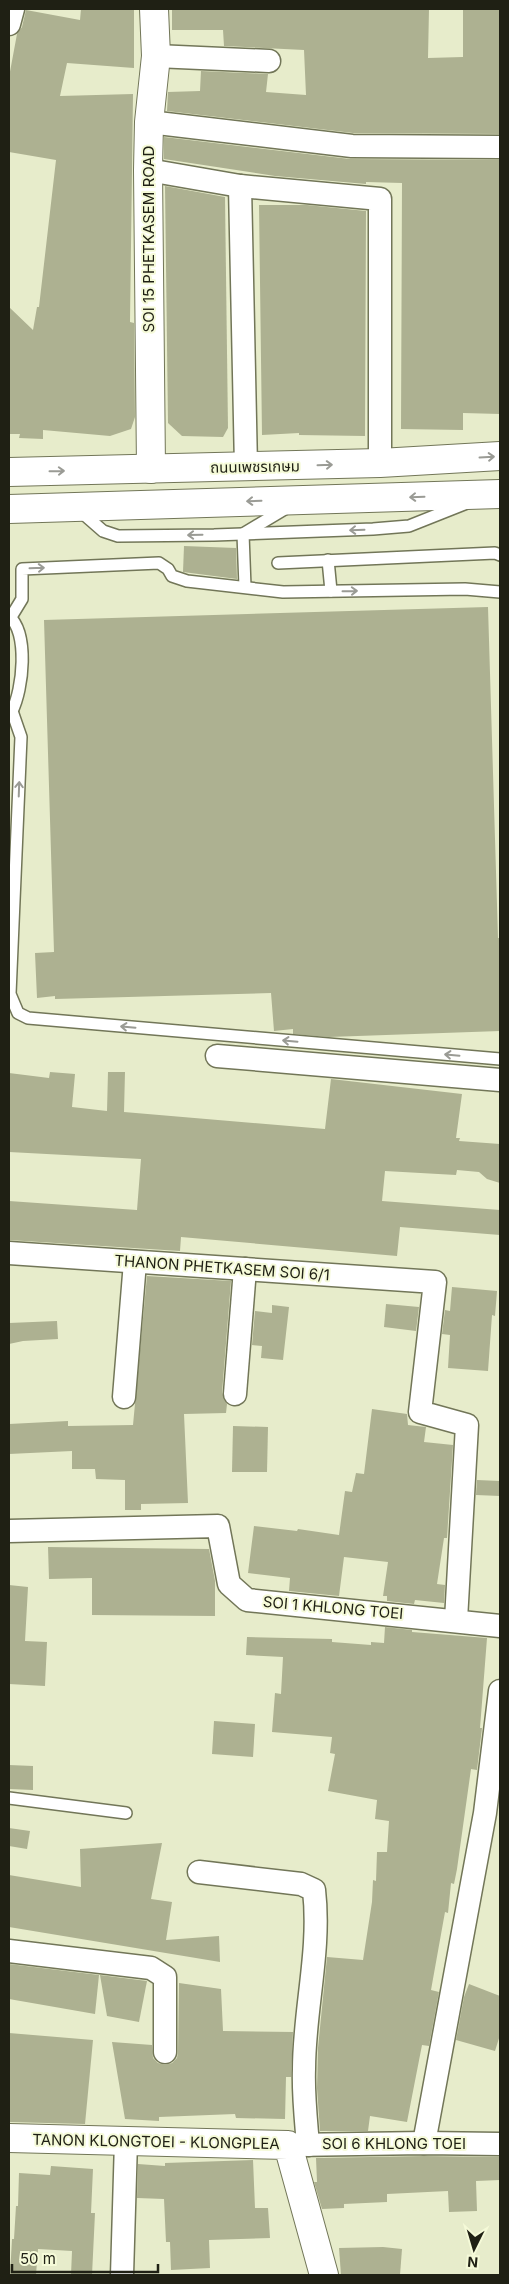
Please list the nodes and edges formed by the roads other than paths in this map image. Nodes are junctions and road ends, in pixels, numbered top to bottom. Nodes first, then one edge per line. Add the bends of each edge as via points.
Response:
1 (12, 9) edge
2 (154, 9) edge
3 (9, 24) edge
4 (156, 56) junction
5 (269, 61) dead end
6 (149, 122) junction
7 (500, 148) edge
8 (148, 170) junction
9 (240, 186) junction
10 (500, 456) edge
11 (380, 463) junction
12 (246, 467) junction
13 (152, 469) junction
14 (9, 472) edge
15 (494, 494) edge
16 (301, 500) junction
17 (76, 506) junction
18 (9, 509) edge
19 (243, 534) junction
20 (500, 555) edge
21 (328, 560) junction
22 (278, 563) dead end
23 (245, 586) junction
24 (331, 591) junction
25 (500, 592) edge
26 (10, 617) edge
27 (10, 710) edge
28 (217, 1056) dead end
29 (500, 1059) edge
30 (500, 1080) edge
31 (9, 1252) edge
32 (135, 1262) junction
33 (245, 1269) junction
34 (235, 1394) dead end
35 (124, 1397) dead end
36 (9, 1531) edge
37 (456, 1620) junction
38 (500, 1626) edge
39 (500, 1691) edge
40 (9, 1798) edge
41 (126, 1813) dead end
42 (199, 1872) dead end
43 (9, 1951) edge
44 (165, 2052) dead end
45 (9, 2138) edge
46 (126, 2141) junction
47 (424, 2143) junction
48 (500, 2144) edge
49 (298, 2145) junction
50 (122, 2275) edge
51 (324, 2275) edge

1 - 3 street
2 - 4 main road, SOI 15 PHETKASEM ROAD
4 - 5 street
4 - 6 main road, SOI 15 PHETKASEM ROAD
6 - 7 street via 352,146
6 - 8 main road, SOI 15 PHETKASEM ROAD
8 - 9 street
8 - 13 main road, SOI 15 PHETKASEM ROAD
9 - 11 street via 380,199
9 - 12 street
11 -> 10 main road, ถนนเพชรเกษม
12 -> 11 main road, ถนนเพชรเกษม
12 - 13 main road, ถนนเพชรเกษม
14 -> 13 main road, ถนนเพชรเกษม
15 -> 16 main road
15 -> 19 lane via 410,526
16 -> 17 main road
16 - 19 lane
17 - 18 main road
19 -> 17 lane via 118,536 103,531
19 - 23 lane
20 - 21 lane
21 - 22 lane
21 - 24 lane
23 - 24 lane via 284,592
26 -> 23 lane via 22,599 22,569 159,564 172,576 187,581
24 -> 25 lane via 465,589
26 - 27 lane via 20,635 22,660 16,703
29 -> 27 lane via 28,1018 18,1013 10,994 21,737
28 - 30 street
31 - 32 street, THANON PHETKASEM SOI 6/1
32 - 33 street, THANON PHETKASEM SOI 6/1
32 - 35 street
33 - 34 street
33 - 37 street, THANON PHETKASEM SOI 6/1 via 435,1282 420,1412 467,1426
36 - 37 street, SOI 1 KHLONG TOEI via 218,1526 229,1584 247,1600
37 - 38 street, SOI 1 KHLONG TOEI
39 - 47 street via 485,1813
40 - 41 lane
42 - 49 street via 301,1884 314,1890 314,1947
43 - 44 street via 152,1968 165,1977
45 - 46 main road, TANON KLONGTOEI - KLONGPLEA
46 - 49 main road, TANON KLONGTOEI - KLONGPLEA
46 - 50 street
47 - 48 street, SOI 6 KHLONG TOEI
47 - 49 street, SOI 6 KHLONG TOEI
49 - 51 main road, TANON KLONGTOEI - KLONGPLEA

